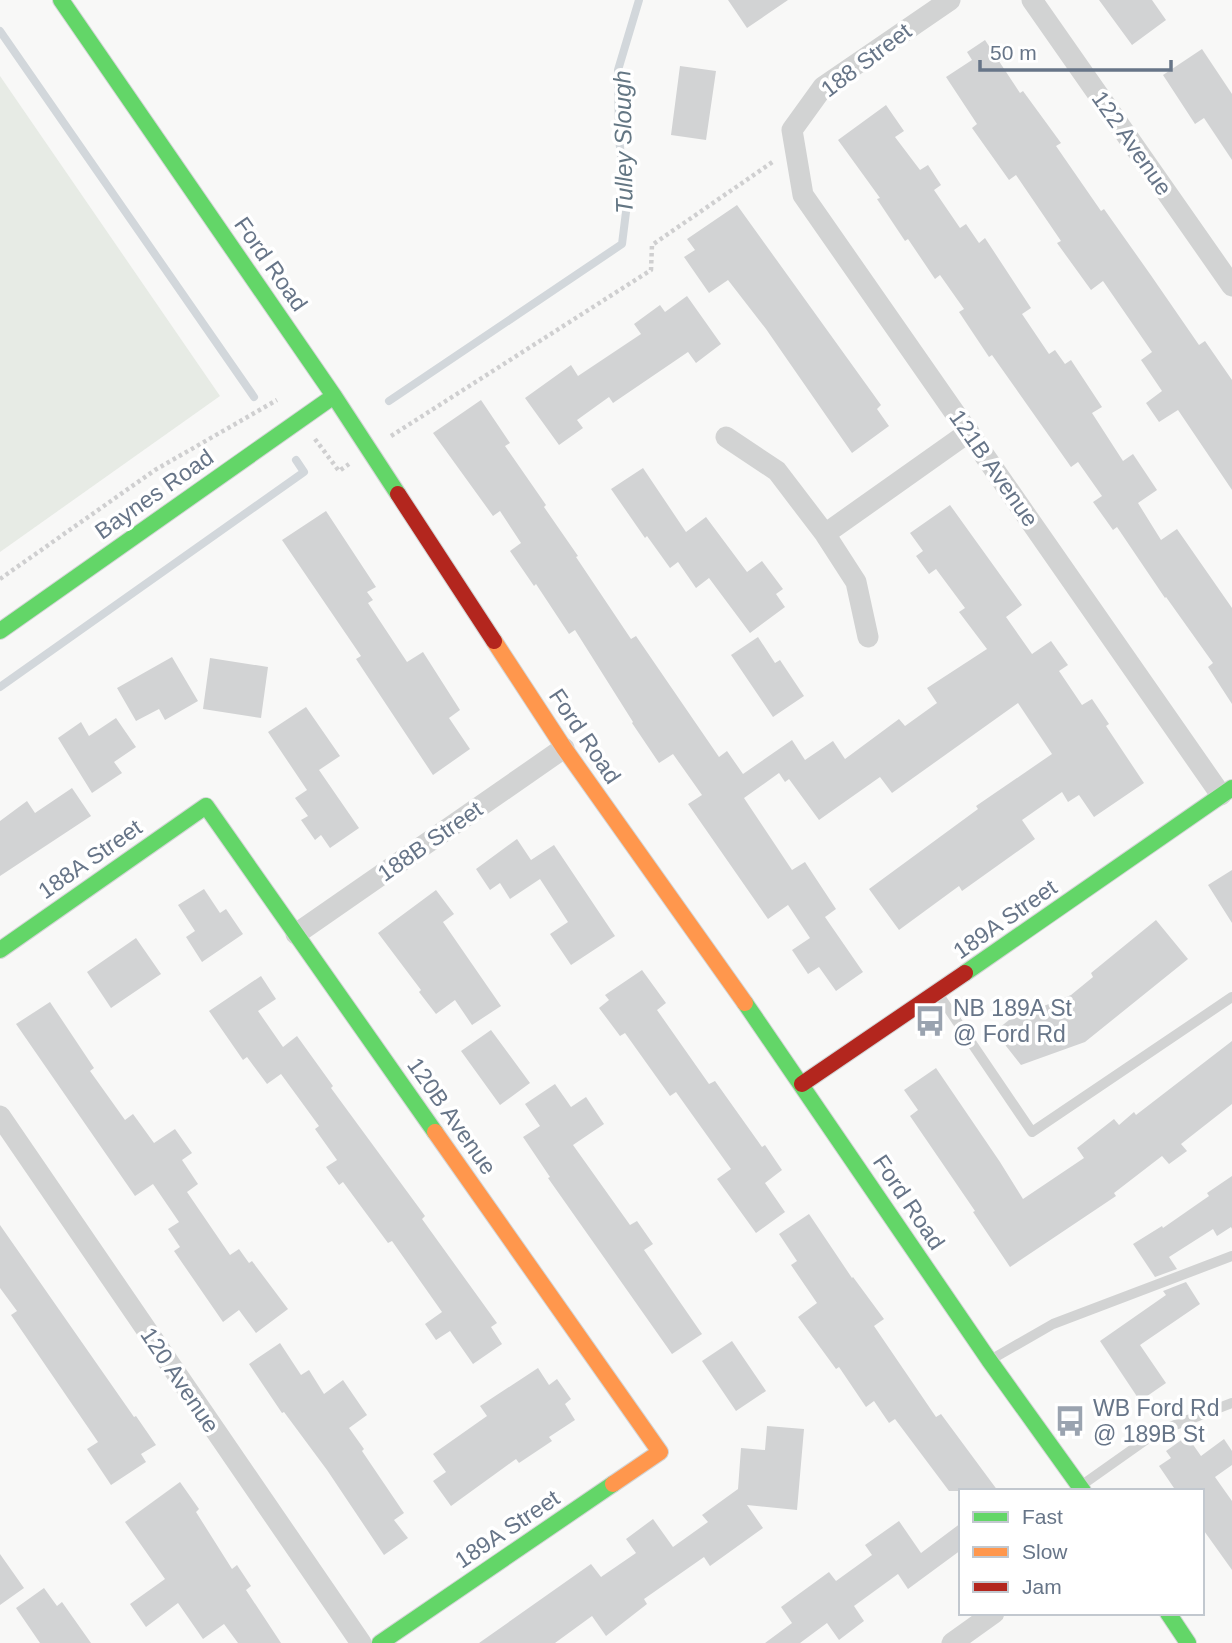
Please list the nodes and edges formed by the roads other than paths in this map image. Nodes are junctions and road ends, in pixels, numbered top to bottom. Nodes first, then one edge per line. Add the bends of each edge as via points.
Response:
1 (61, 0) edge
2 (950, 0) edge
3 (1032, 0) edge
4 (793, 138) joint
5 (1232, 285) edge
6 (334, 396) junction
7 (969, 432) junction
8 (726, 438) dead end
9 (825, 534) junction
10 (0, 631) edge
11 (868, 637) dead end
12 (564, 748) junction
13 (1227, 792) edge
14 (206, 806) joint
15 (296, 934) junction
16 (0, 950) edge
17 (937, 993) junction
18 (1232, 997) edge
19 (802, 1084) junction
20 (0, 1116) edge
21 (1232, 1256) edge
22 (989, 1360) junction
23 (1232, 1404) edge
24 (660, 1452) joint
25 (1082, 1489) edge
26 (991, 1615) edge
27 (1169, 1615) edge
28 (361, 1643) edge
29 (380, 1643) edge
30 (952, 1643) edge
31 (1188, 1643) edge

1 - 6 street, Ford Road
2 - 4 street, 188 Street via 823,87
3 - 5 street, 122 Avenue
4 - 7 street, 121B Avenue via 803,195
6 - 10 street, Baynes Road
6 - 12 street, Ford Road
7 - 9 street
7 - 13 street, 121B Avenue
8 - 9 street via 777,471
9 - 11 street via 856,582
12 - 15 street, 188B Street
12 - 19 street, Ford Road
13 - 17 street, 189A Street
14 - 15 street, 120B Avenue
14 - 16 street, 188A Street
15 - 24 street, 120B Avenue
17 - 18 lane via 1031,1132
17 - 19 street, 189A Street
19 - 22 street, Ford Road
20 - 28 street, 120 Avenue
21 - 22 lane via 1053,1324
22 - 25 street, Ford Road
23 - 25 lane via 1157,1432
24 - 29 street, 189A Street
26 - 30 street
27 - 31 street

